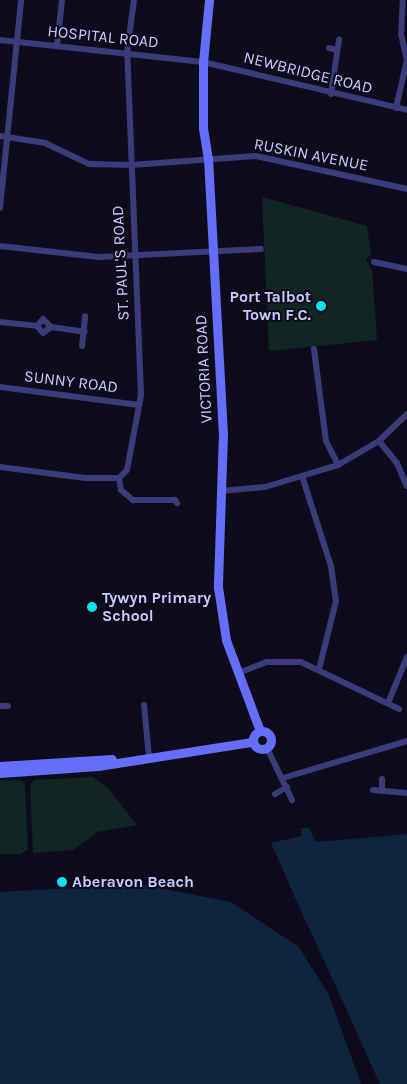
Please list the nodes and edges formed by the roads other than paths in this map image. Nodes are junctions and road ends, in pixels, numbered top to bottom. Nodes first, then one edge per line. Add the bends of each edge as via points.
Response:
1 (21, 0) edge
2 (62, 0) edge
3 (134, 0) edge
4 (209, 0) edge
5 (403, 0) edge
6 (0, 40) edge
7 (339, 40) dead end
8 (17, 42) junction
9 (57, 46) junction
10 (330, 48) dead end
11 (406, 49) edge
12 (338, 50) junction
13 (127, 53) junction
14 (203, 62) junction
15 (331, 94) junction
16 (396, 108) junction
17 (407, 110) edge
18 (4, 136) edge
19 (208, 158) junction
20 (131, 165) junction
21 (407, 189) edge
22 (0, 208) edge
23 (0, 246) edge
24 (261, 249) dead end
25 (213, 252) junction
26 (135, 257) junction
27 (374, 262) dead end
28 (407, 269) edge
29 (85, 316) dead end
30 (0, 322) edge
31 (85, 332) junction
32 (82, 346) dead end
33 (314, 349) dead end
34 (0, 386) edge
35 (138, 405) junction
36 (407, 414) edge
37 (379, 441) junction
38 (338, 465) junction
39 (0, 467) edge
40 (119, 478) junction
41 (304, 479) junction
42 (407, 486) edge
43 (221, 491) junction
44 (178, 503) dead end
45 (407, 657) edge
46 (319, 669) junction
47 (238, 672) junction
48 (388, 703) junction
49 (144, 705) dead end
50 (0, 706) edge
51 (8, 706) dead end
52 (399, 708) dead end
53 (260, 731) junction
54 (407, 741) edge
55 (252, 742) junction
56 (267, 748) junction
57 (149, 757) junction
58 (130, 759) junction
59 (0, 766) edge
60 (0, 773) edge
61 (283, 778) junction
62 (382, 779) dead end
63 (287, 788) junction
64 (373, 790) dead end
65 (382, 790) junction
66 (407, 793) edge
67 (275, 794) dead end
68 (292, 800) dead end

1 - 8 street
2 - 9 street
3 - 13 street, ST. PAUL'S ROAD
4 - 14 street, VICTORIA ROAD
5 - 11 street via 401,35
6 - 8 street, HOSPITAL ROAD
7 - 12 street
8 - 9 street, HOSPITAL ROAD
8 - 18 street
9 - 13 street, HOSPITAL ROAD
10 - 12 street
11 - 16 street via 407,60
12 - 15 street
13 - 14 street, HOSPITAL ROAD
13 - 20 street, ST. PAUL'S ROAD
14 - 15 street, NEWBRIDGE ROAD
14 - 19 street, VICTORIA ROAD via 203,128
15 - 16 street, NEWBRIDGE ROAD
16 - 17 street, NEWBRIDGE ROAD
18 - 20 street, RUSKIN AVENUE via 45,143 89,164
18 - 22 street
19 - 20 street, RUSKIN AVENUE
19 - 21 street, RUSKIN AVENUE via 256,156
19 - 25 street, VICTORIA ROAD
20 - 26 street, ST. PAUL'S ROAD
23 - 26 street via 89,257
24 - 25 street
25 - 26 street
25 - 43 street, VICTORIA ROAD via 223,433
26 - 35 street, ST. PAUL'S ROAD
27 - 28 street
29 - 31 street
30 - 31 street via 37,326 43,333 51,327
31 - 32 street
33 - 38 street via 326,441
34 - 35 street, SUNNY ROAD
35 - 40 street, ST. PAUL'S ROAD via 127,470
36 - 37 street
37 - 38 street
37 - 42 street via 397,463
38 - 41 street
39 - 40 street via 85,478
40 - 44 street via 121,490 133,500
41 - 43 street via 265,488
41 - 46 street via 331,566 336,601
43 - 47 street, VICTORIA ROAD via 218,587 226,640
45 - 48 street
46 - 47 street via 288,660
46 - 48 street
47 - 53 street, VICTORIA ROAD
48 - 52 street
49 - 57 street
50 - 51 street
53 - 55 street
53 - 56 street, VICTORIA ROAD via 269,734
54 - 61 street
55 - 56 street via 256,748
55 - 57 street
56 - 61 street, VICTORIA ROAD
57 - 58 street
58 - 59 street
58 - 60 street via 98,766
61 - 63 street, VICTORIA ROAD
62 - 65 street
63 - 67 street
63 - 68 street, VICTORIA ROAD
64 - 65 street
65 - 66 street

